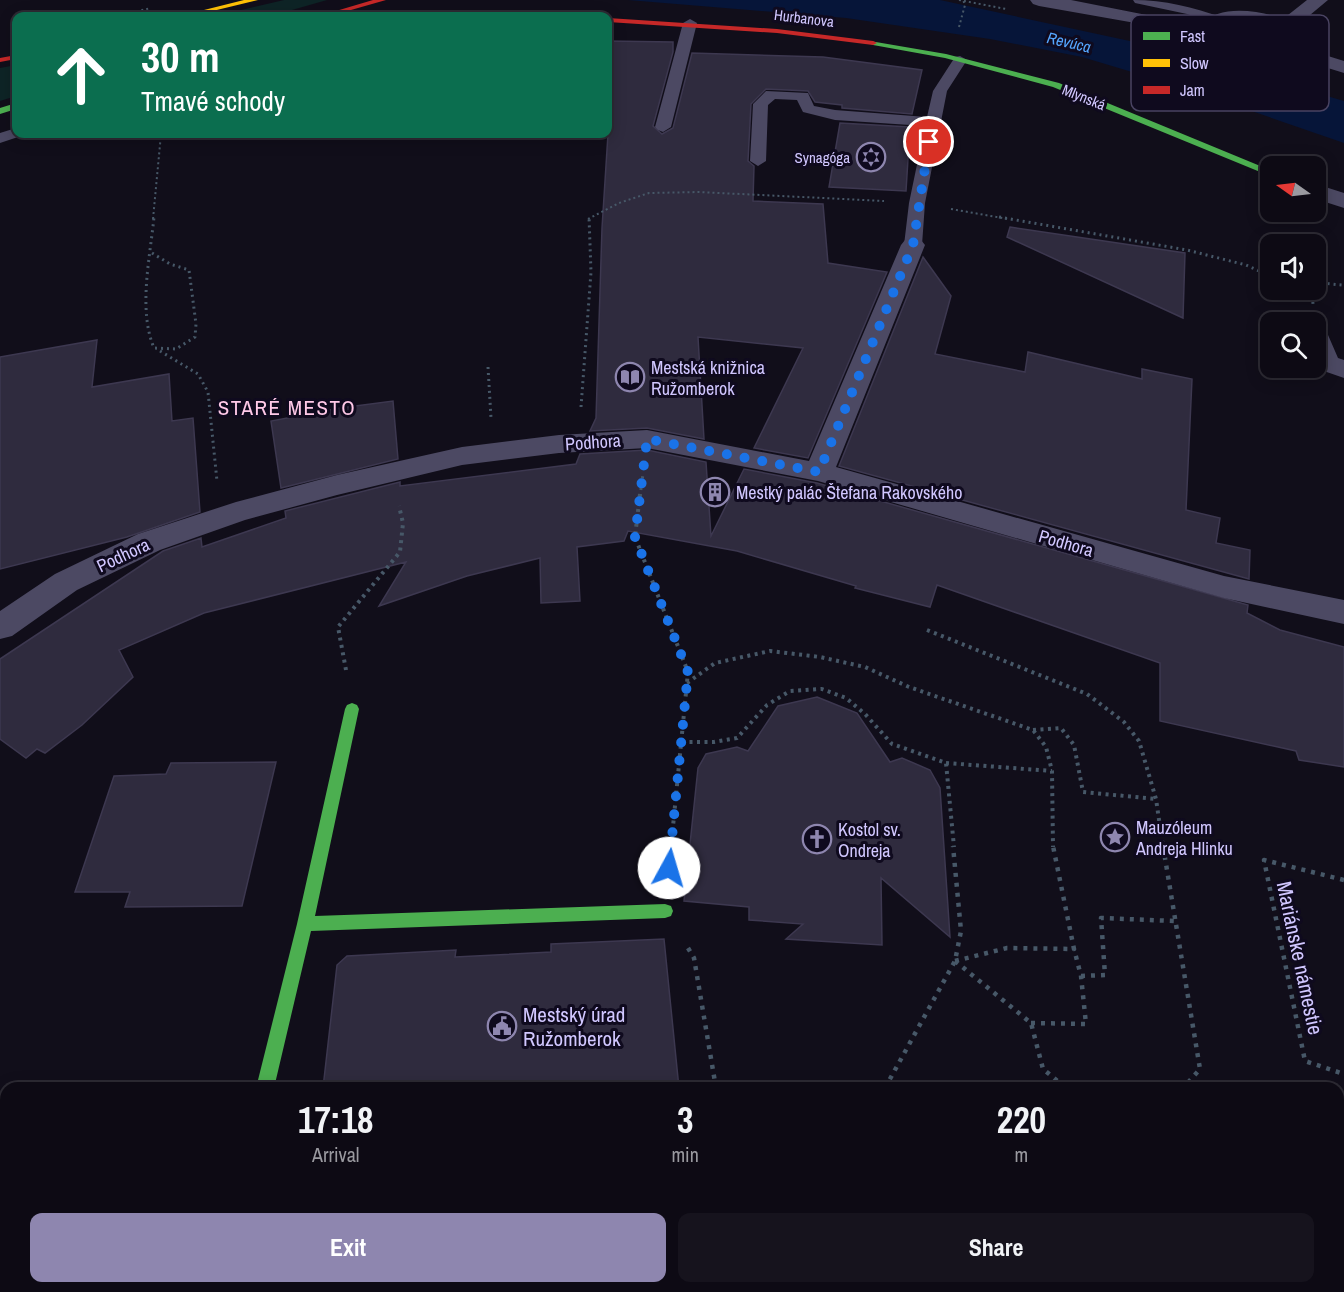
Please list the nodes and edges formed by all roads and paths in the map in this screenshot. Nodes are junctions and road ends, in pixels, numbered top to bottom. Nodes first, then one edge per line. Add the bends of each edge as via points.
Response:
1 (254, 0) edge
2 (382, 0) edge
3 (963, 0) edge
4 (1040, 0) edge
5 (1140, 0) edge
6 (1319, 0) edge
7 (202, 12) edge
8 (338, 12) edge
9 (1196, 15) edge
10 (1299, 15) edge
11 (1131, 16) edge
12 (612, 20) edge
13 (690, 23) junction
14 (957, 32) dead end
15 (960, 60) junction
16 (1329, 62) edge
17 (1344, 67) edge
18 (933, 122) junction
19 (663, 127) dead end
20 (161, 138) edge
21 (758, 161) dead end
22 (1260, 169) edge
23 (1326, 195) edge
24 (1344, 201) edge
25 (917, 204) junction
26 (913, 245) joint
27 (152, 254) junction
28 (1260, 271) edge
29 (1326, 283) edge
30 (1342, 285) dead end
31 (154, 348) junction
32 (1326, 360) edge
33 (488, 367) dead end
34 (1344, 370) edge
35 (647, 439) junction
36 (578, 443) junction
37 (494, 452) junction
38 (390, 472) junction
39 (819, 472) junction
40 (220, 518) junction
41 (1344, 612) edge
42 (0, 627) edge
43 (927, 630) dead end
44 (687, 683) junction
45 (352, 709) joint
46 (1033, 730) junction
47 (682, 742) junction
48 (946, 763) junction
49 (1052, 771) junction
50 (1156, 799) junction
51 (1344, 880) edge
52 (665, 911) junction
53 (1174, 921) junction
54 (305, 924) junction
55 (1074, 949) junction
56 (955, 961) junction
57 (1081, 976) junction
58 (1031, 1023) junction
59 (1344, 1074) edge
60 (266, 1082) edge
61 (715, 1082) edge
62 (888, 1082) edge
63 (1059, 1082) edge
64 (1188, 1082) edge

1 - 7 street
2 - 8 street
3 - 14 path
4 - 11 street
5 - 9 lane
6 - 10 street
12 - 13 street, Hurbanova
13 - 15 street, Hurbanova via 823,37
13 - 19 lane
15 - 18 lane via 940,91
15 - 22 street, Mlynská via 1056,85
16 - 17 street
18 - 21 lane via 835,115 808,109 803,96 771,94 761,104
18 - 25 lane
20 - 27 path
23 - 24 street
25 - 26 lane
25 - 28 path via 1187,250
25 - 36 path via 699,192 649,193 588,218 591,272
26 - 39 street
27 - 31 path via 147,291 148,334
27 - 31 path via 189,270 196,324 195,338 184,348 170,352
29 - 30 path
31 - 40 path via 198,374 208,392
32 - 34 street
33 - 37 path
35 - 36 street, Podhora
35 - 39 street, Podhora
35 - 44 path via 635,537 688,672
36 - 37 street, Podhora
37 - 38 street, Podhora
38 - 40 street, Podhora
38 - 45 path via 403,523 400,552 338,627
39 - 41 street, Podhora via 1224,587
40 - 42 street, Podhora via 149,542 66,582
43 - 50 path via 1061,683 1103,704 1139,741
44 - 46 path via 714,663 770,651 820,657 865,668
44 - 47 path
45 - 54 street
46 - 49 path via 1046,747
46 - 50 path via 1061,728 1074,745 1083,792
47 - 48 path via 737,738 767,705 790,691 822,689 846,699 866,714 892,744
47 - 52 path
48 - 49 path
48 - 56 path via 961,931
49 - 55 path via 1053,851
50 - 53 path
51 - 59 path, Mariánske námestie via 1263,860 1305,1061
52 - 54 street
52 - 61 path via 694,958
53 - 57 path via 1101,918 1105,975
53 - 64 path via 1200,1069
54 - 60 street
55 - 56 path via 1007,948
55 - 57 path
56 - 58 path
56 - 62 path
57 - 58 path via 1086,1024
58 - 63 path via 1043,1069

